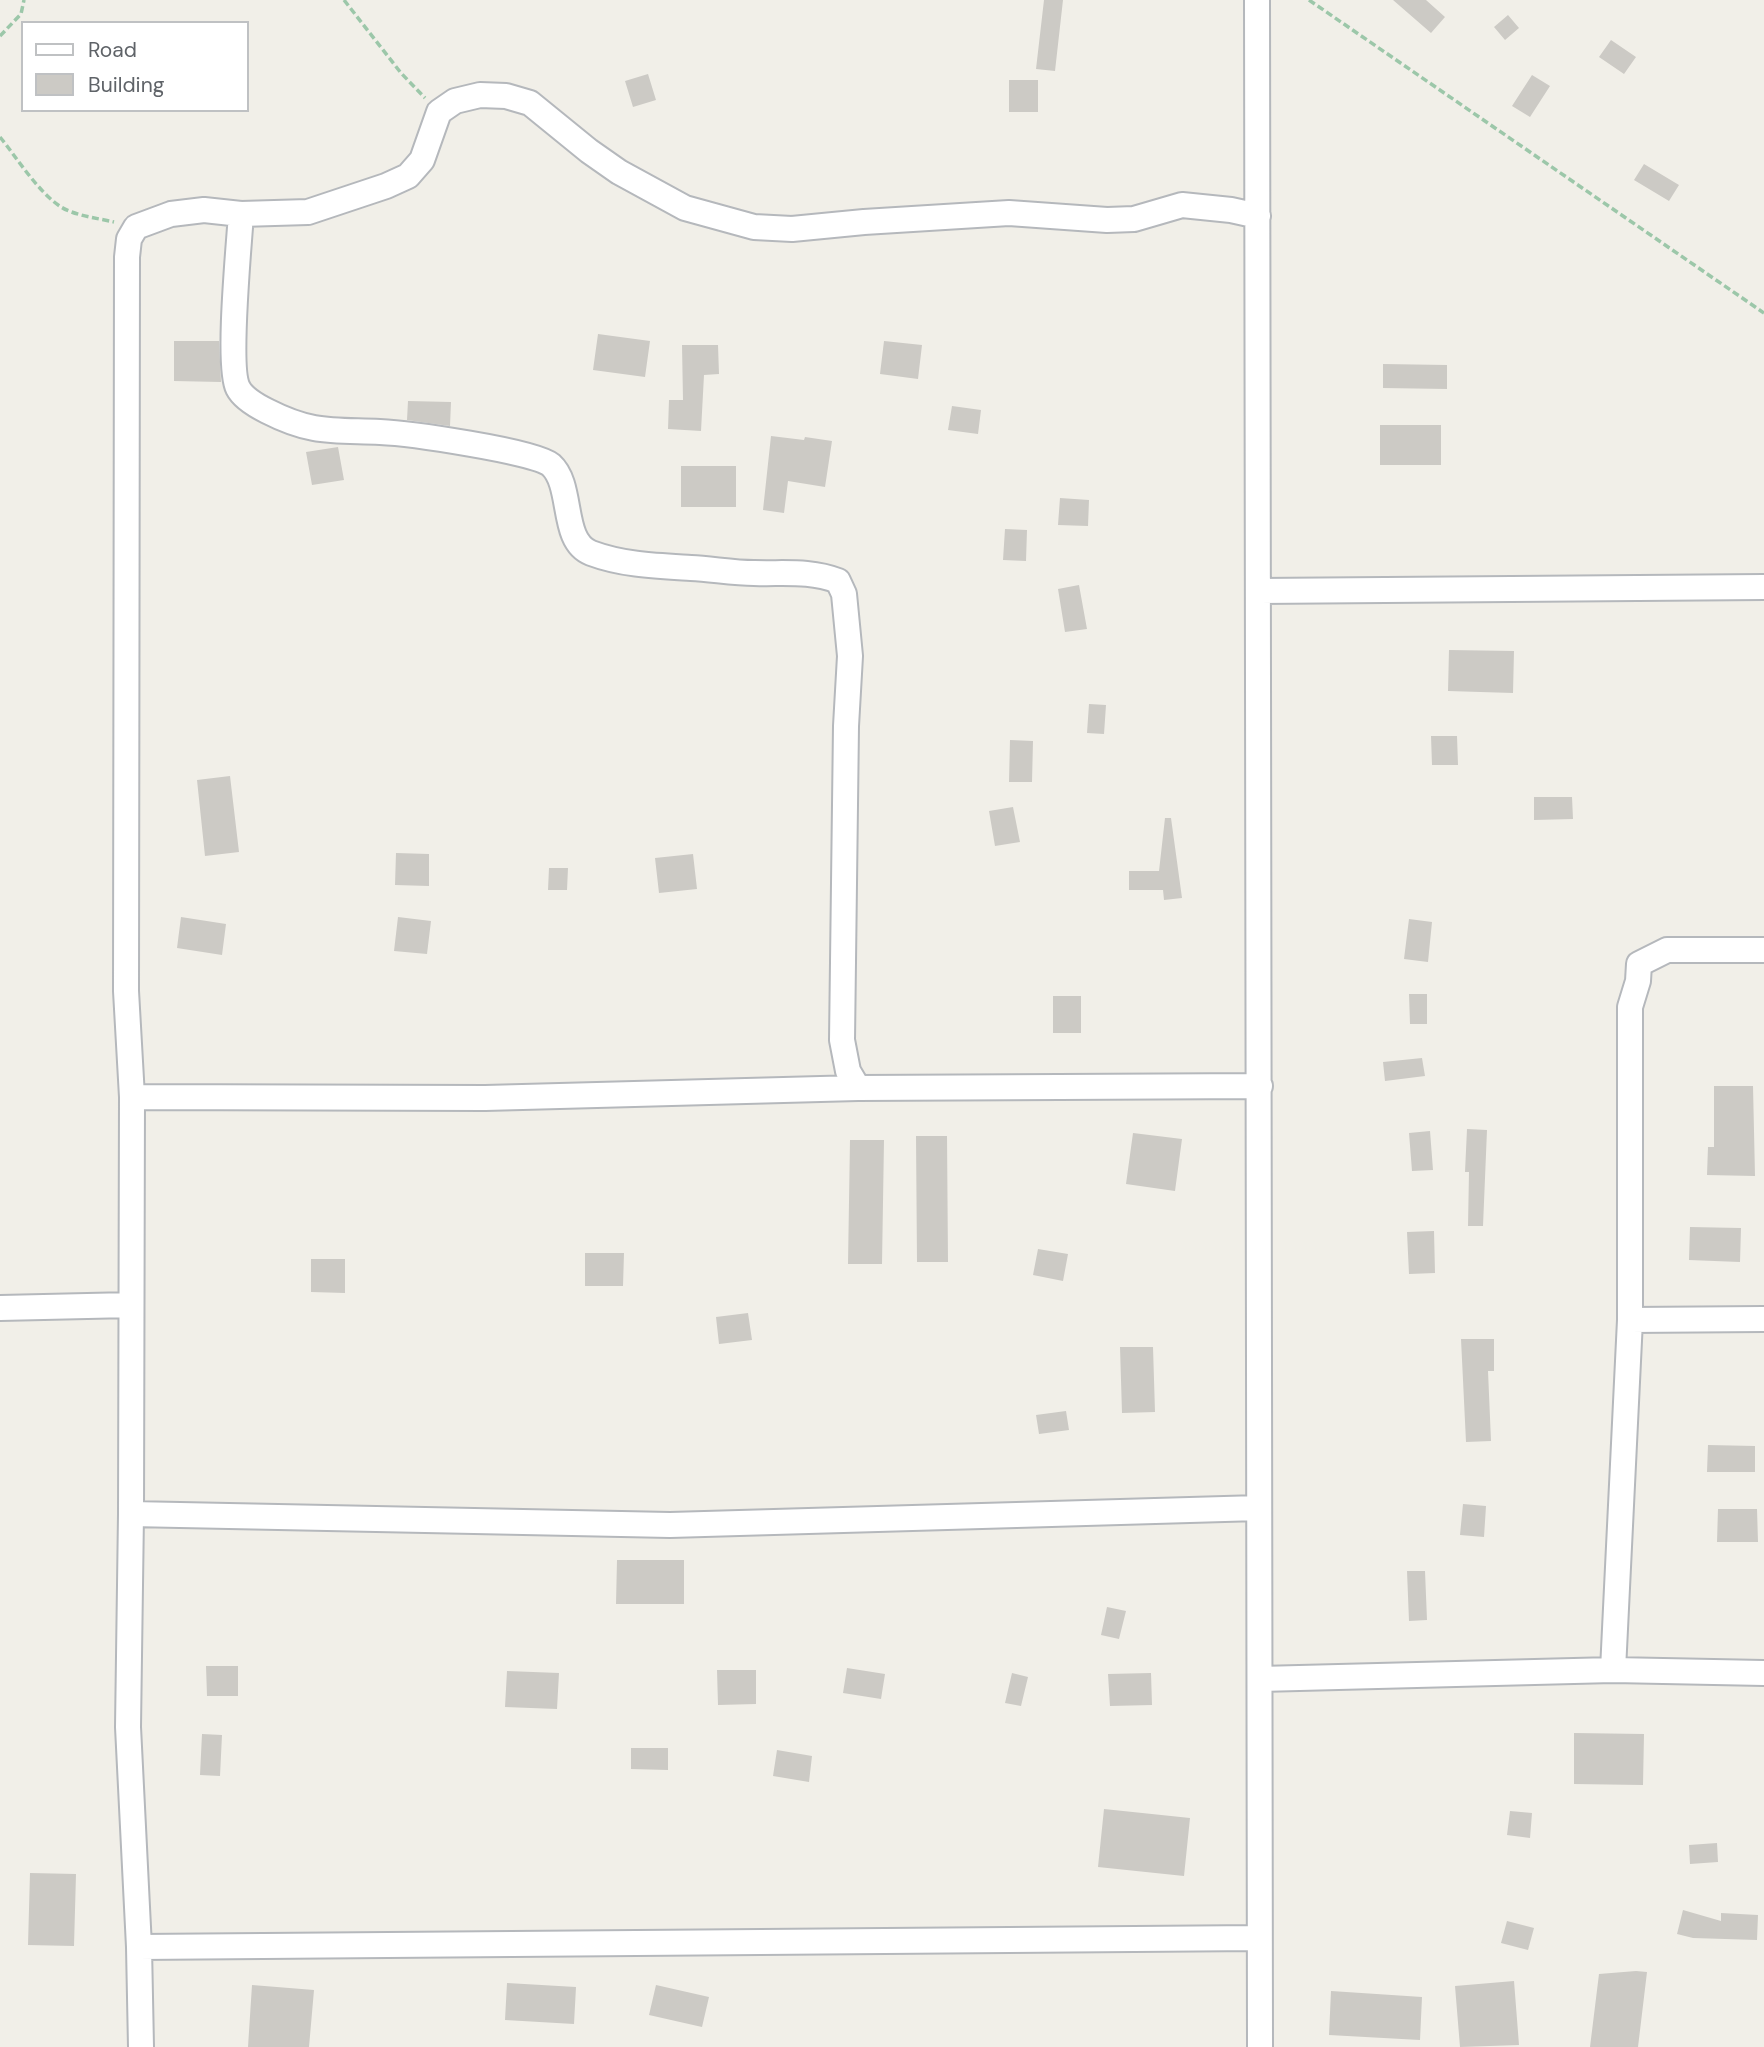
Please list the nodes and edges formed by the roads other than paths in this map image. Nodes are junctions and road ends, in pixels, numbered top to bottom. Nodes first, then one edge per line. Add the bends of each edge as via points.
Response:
1 (1257, 0) edge
2 (241, 214) junction
3 (1258, 216) junction
4 (1764, 587) edge
5 (1259, 591) junction
6 (1764, 950) edge
7 (1260, 1086) junction
8 (858, 1088) junction
9 (132, 1097) junction
10 (131, 1304) junction
11 (0, 1308) edge
12 (1764, 1319) edge
13 (1630, 1320) junction
14 (1259, 1508) junction
15 (131, 1514) junction
16 (1612, 1670) junction
17 (1764, 1673) edge
18 (1260, 1679) junction
19 (1258, 1938) junction
20 (139, 1947) junction
21 (141, 2047) edge
22 (1260, 2047) edge

1 - 3 street
2 - 3 street via 308,212 386,186 408,176 422,160 439,112 455,100 506,96 530,103 619,172 685,208 754,227 792,229 1009,213 1134,219 1182,205
2 - 8 street via 234,370 238,388 254,404 309,428 381,432 541,459 552,465 560,479 573,532 588,552 641,565 821,574 838,581 844,594 850,656 842,1040 848,1071
2 - 9 street via 171,214 136,227 129,239 126,991
3 - 5 street
4 - 5 street
5 - 7 street
6 - 13 street via 1668,950 1639,964 1630,1007
7 - 8 street
7 - 14 street
8 - 9 street via 485,1098
9 - 10 street
10 - 11 street
10 - 15 street
12 - 13 street
13 - 16 street
14 - 15 street via 670,1525
14 - 18 street
15 - 20 street via 128,1727
16 - 17 street
16 - 18 street
18 - 19 street
19 - 20 street
19 - 22 street
20 - 21 street

